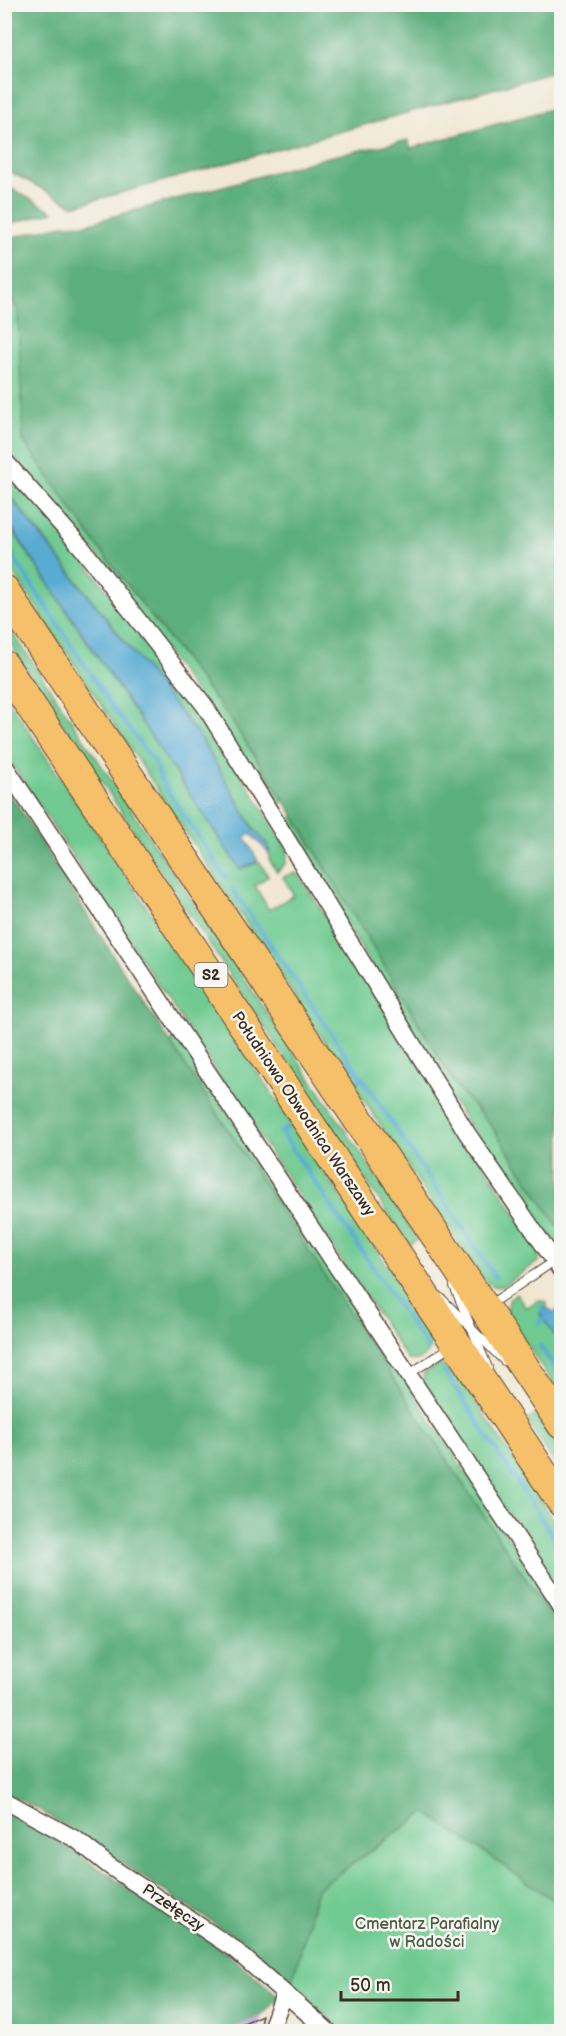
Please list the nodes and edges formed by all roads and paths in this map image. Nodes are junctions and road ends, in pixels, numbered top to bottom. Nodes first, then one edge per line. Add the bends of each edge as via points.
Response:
1 (4, 460) edge
2 (4, 590) edge
3 (4, 666) edge
4 (4, 765) edge
5 (396, 1253) junction
6 (557, 1267) edge
7 (430, 1287) dead end
8 (438, 1295) dead end
9 (470, 1326) junction
10 (510, 1366) dead end
11 (518, 1374) dead end
12 (408, 1375) junction
13 (555, 1414) edge
14 (561, 1502) edge
15 (561, 1606) edge
16 (4, 1800) edge
17 (284, 1994) junction
18 (270, 2031) edge
19 (330, 2031) edge

1 - 6 street via 82,548 205,706 467,1133
2 - 9 highway, Południowa Obwodnica Warszawy / S2 via 430,1229
3 - 5 highway, Południowa Obwodnica Warszawy / S2
4 - 12 street
5 - 7 lane
5 - 9 highway, Południowa Obwodnica Warszawy / S2
6 - 9 lane
8 - 9 lane
9 - 10 lane
9 - 12 lane
9 - 13 highway, Południowa Obwodnica Warszawy / S2
9 - 14 highway, Południowa Obwodnica Warszawy / S2 via 514,1430
11 - 13 lane
12 - 15 street
16 - 17 street, Przełęczy via 77,1840 234,1949
17 - 18 street
17 - 19 street, Przełęczy

